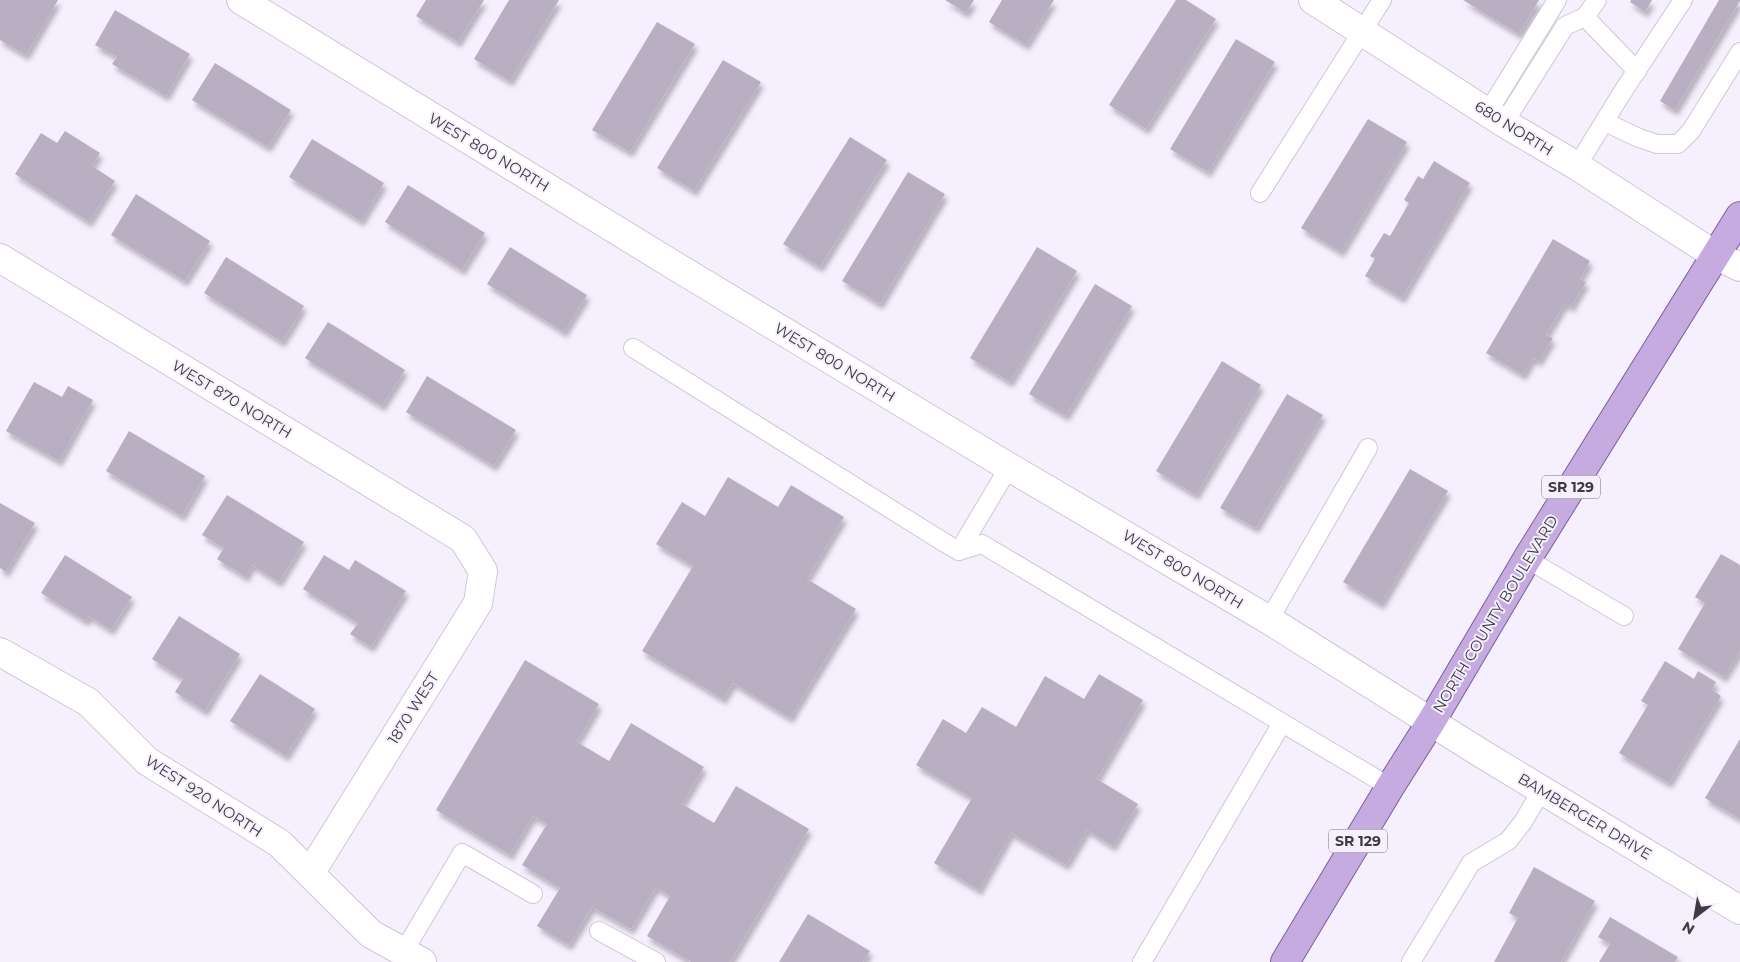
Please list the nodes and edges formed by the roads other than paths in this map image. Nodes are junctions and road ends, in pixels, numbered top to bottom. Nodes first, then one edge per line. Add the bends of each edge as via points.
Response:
1 (240, 0) edge
2 (1313, 0) edge
3 (1382, 0) edge
4 (1557, 0) edge
5 (1597, 0) edge
6 (1683, 0) edge
7 (1585, 17) junction
8 (1362, 32) junction
9 (1740, 52) edge
10 (1637, 71) junction
11 (1496, 118) junction
12 (1605, 122) junction
13 (1577, 166) junction
14 (1260, 193) dead end
15 (1740, 216) edge
16 (1715, 255) junction
17 (0, 258) edge
18 (1740, 267) edge
19 (633, 348) dead end
20 (1368, 448) dead end
21 (1009, 467) junction
22 (463, 539) joint
23 (959, 551) junction
24 (1527, 558) junction
25 (1624, 616) dead end
26 (1269, 620) junction
27 (0, 652) edge
28 (1432, 722) junction
29 (1282, 723) junction
30 (1390, 787) junction
31 (1542, 790) junction
32 (310, 872) junction
33 (533, 894) dead end
34 (1740, 910) edge
35 (599, 931) dead end
36 (413, 956) edge
37 (656, 962) edge
38 (1142, 962) edge
39 (1285, 962) edge
40 (1411, 962) edge

1 - 21 street, WEST 800 NORTH
2 - 8 street, 680 NORTH
3 - 8 lane
4 - 11 lane
5 - 7 lane
6 - 10 lane
7 - 10 lane
7 - 11 lane via 1565,26
8 - 11 street, 680 NORTH
8 - 14 lane
9 - 12 lane via 1691,131 1678,144 1657,144
10 - 12 lane
11 - 13 street, 680 NORTH
12 - 13 lane
13 - 16 street, 680 NORTH
15 - 16 main road, NORTH COUNTY BOULEVARD / SR 129
16 - 18 street, 680 NORTH
16 - 24 main road, NORTH COUNTY BOULEVARD / SR 129
17 - 22 street, WEST 870 NORTH
19 - 23 lane
20 - 26 lane
21 - 23 lane
21 - 26 street, WEST 800 NORTH
22 - 32 street, 1870 WEST via 483,571 478,603
23 - 29 lane via 982,544
24 - 25 lane
24 - 28 main road, NORTH COUNTY BOULEVARD / SR 129
26 - 28 street, WEST 800 NORTH
27 - 32 street, WEST 920 NORTH via 88,702 147,761 279,843
28 - 30 main road, NORTH COUNTY BOULEVARD / SR 129
28 - 31 street, BAMBERGER DRIVE
29 - 30 lane
29 - 38 lane
30 - 39 main road, NORTH COUNTY BOULEVARD / SR 129
31 - 34 street, BAMBERGER DRIVE
31 - 40 lane via 1508,841 1471,863
32 - 36 street, WEST 920 NORTH via 371,934
33 - 36 lane via 462,853
35 - 37 lane

